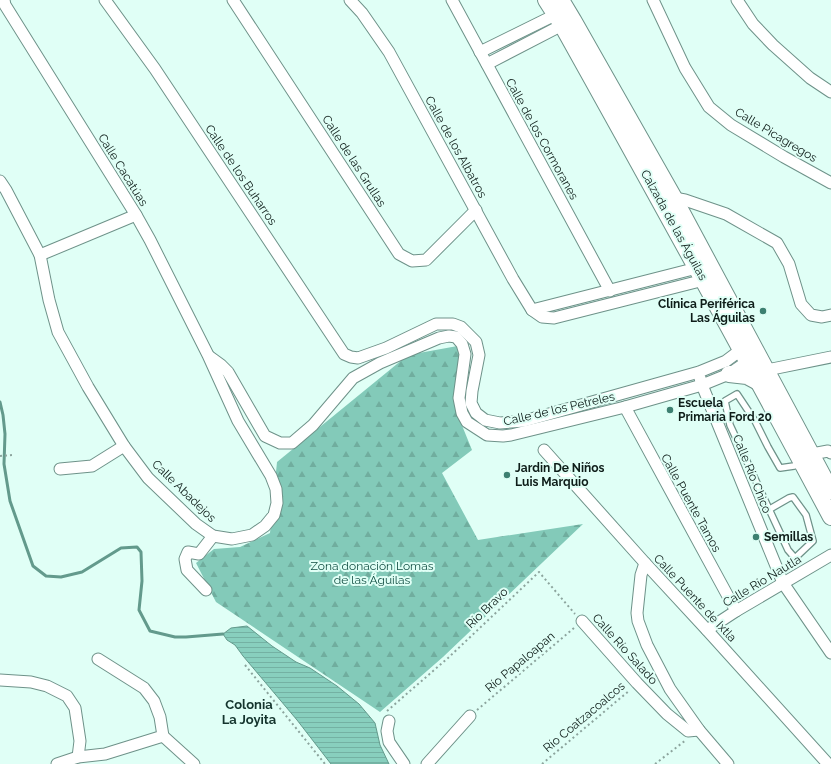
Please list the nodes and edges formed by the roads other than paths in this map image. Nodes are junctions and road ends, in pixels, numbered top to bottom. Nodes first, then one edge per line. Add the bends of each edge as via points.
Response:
1 (105, 0) edge
2 (233, 0) edge
3 (350, 0) edge
4 (452, 0) edge
5 (546, 0) edge
6 (653, 0) edge
7 (737, 0) edge
8 (3, 4) edge
9 (564, 14) edge
10 (480, 52) junction
11 (487, 64) junction
12 (831, 92) edge
13 (0, 181) edge
14 (831, 183) edge
15 (668, 200) junction
16 (476, 210) junction
17 (136, 215) junction
18 (40, 255) junction
19 (701, 274) junction
20 (610, 290) junction
21 (532, 310) junction
22 (831, 315) edge
23 (750, 352) junction
24 (208, 355) junction
25 (831, 357) edge
26 (358, 358) joint
27 (699, 372) junction
28 (729, 374) junction
29 (763, 376) junction
30 (702, 384) junction
31 (624, 407) junction
32 (124, 446) junction
33 (544, 450) dead end
34 (831, 453) edge
35 (806, 457) junction
36 (60, 469) dead end
37 (831, 491) edge
38 (770, 509) junction
39 (831, 517) edge
40 (213, 536) junction
41 (831, 555) edge
42 (645, 563) junction
43 (783, 583) junction
44 (206, 590) dead end
45 (736, 611) junction
46 (582, 621) road end
47 (707, 630) junction
48 (831, 653) edge
49 (98, 660) dead end
50 (0, 680) edge
51 (470, 716) road end
52 (389, 721) road end
53 (699, 730) junction
54 (163, 736) junction
55 (78, 757) junction
56 (57, 764) edge
57 (194, 764) edge
58 (404, 764) edge
59 (427, 764) edge
60 (728, 764) edge
61 (828, 764) edge

1 - 26 street, Calle de los Buharros via 155,69 344,354
2 - 16 street, Calle de las Grullas via 399,254 412,261 426,260
3 - 16 street, Calle de los Albatros via 389,52
4 - 10 street, Calle de los Cormoranes
5 - 9 main road, Calzada de las Águilas
6 - 14 street, Calle Picagregos via 685,68 709,107 731,125
7 - 12 street via 753,24 773,45 810,78
8 - 17 street, Calle Cacatúas
9 - 10 street
9 - 11 street
9 - 15 main road, Calzada de las Águilas
10 - 11 street, Calle de los Cormoranes
11 - 20 street, Calle de los Cormoranes
13 - 18 street, Calle Abadejos
15 - 19 main road, Calzada de las Águilas
15 - 22 street via 726,214 777,243 789,264 801,304 811,315
15 - 23 main road, Calzada de las Águilas
16 - 21 street, Calle de los Albatros
17 - 18 street
17 - 24 street, Calle Cacatúas
18 - 32 street, Calle Abadejos via 58,332
19 - 20 street
19 - 21 street via 554,318 542,316
19 - 23 main road, Calzada de las Águilas
20 - 21 street
23 - 27 street, Calle de los Petreles
23 - 28 street, Calle de los Petreles
23 - 29 main road, Calzada de las Águilas
24 - 31 street, Calle de los Petreles via 228,372 265,436 280,443 292,443 302,435 353,378 380,363 449,336 456,337 462,344 465,354 459,398 462,413 467,422 486,435 511,435
24 - 40 street, Calle Abadejos via 238,421 271,476 276,489 277,503 274,515 265,526 252,534 232,539
25 - 29 street
26 - 27 street, Calle de los Petreles via 386,348 436,324 454,324 462,327 476,342 479,355 471,403 476,413 485,420 500,423 524,421
27 - 30 street, Calle Río Chico
28 - 29 main road
28 - 30 street, Calle de los Petreles
29 - 35 main road, Calzada de las Águilas
30 - 31 street, Calle de los Petreles
30 - 43 street, Calle Río Chico
31 - 45 street, Calle Puente Tamos
32 - 36 street via 92,466
32 - 40 street, Calle Abadejos via 148,478 196,524
33 - 42 street, Calle Puente de Ixtla
34 - 35 street via 828,451
35 - 37 main road, Calzada de las Águilas
35 - 38 lane via 794,466 780,468 737,394 725,401 730,425
35 - 39 main road, Calzada de las Águilas
38 - 38 lane via 788,550 795,558 813,541 806,515 793,497
40 - 44 street via 199,554 188,552 185,558 187,570
41 - 43 street, Calle Río Nautla
42 - 47 street, Calle Puente de Ixtla
42 - 53 street via 641,576 638,621 647,645 670,689
43 - 45 street, Calle Río Nautla
43 - 48 street, Calle Río Chico
45 - 47 street, Calle Río Nautla
46 - 53 street, Calle Río Salado via 667,714 688,731
47 - 61 street, Calle Puente de Ixtla
49 - 54 street via 144,688 154,701
50 - 55 street via 31,682 47,686 67,696 75,708 80,741
51 - 59 street
52 - 58 street via 389,742
53 - 60 street
54 - 55 street via 105,754
54 - 57 street
55 - 56 street

